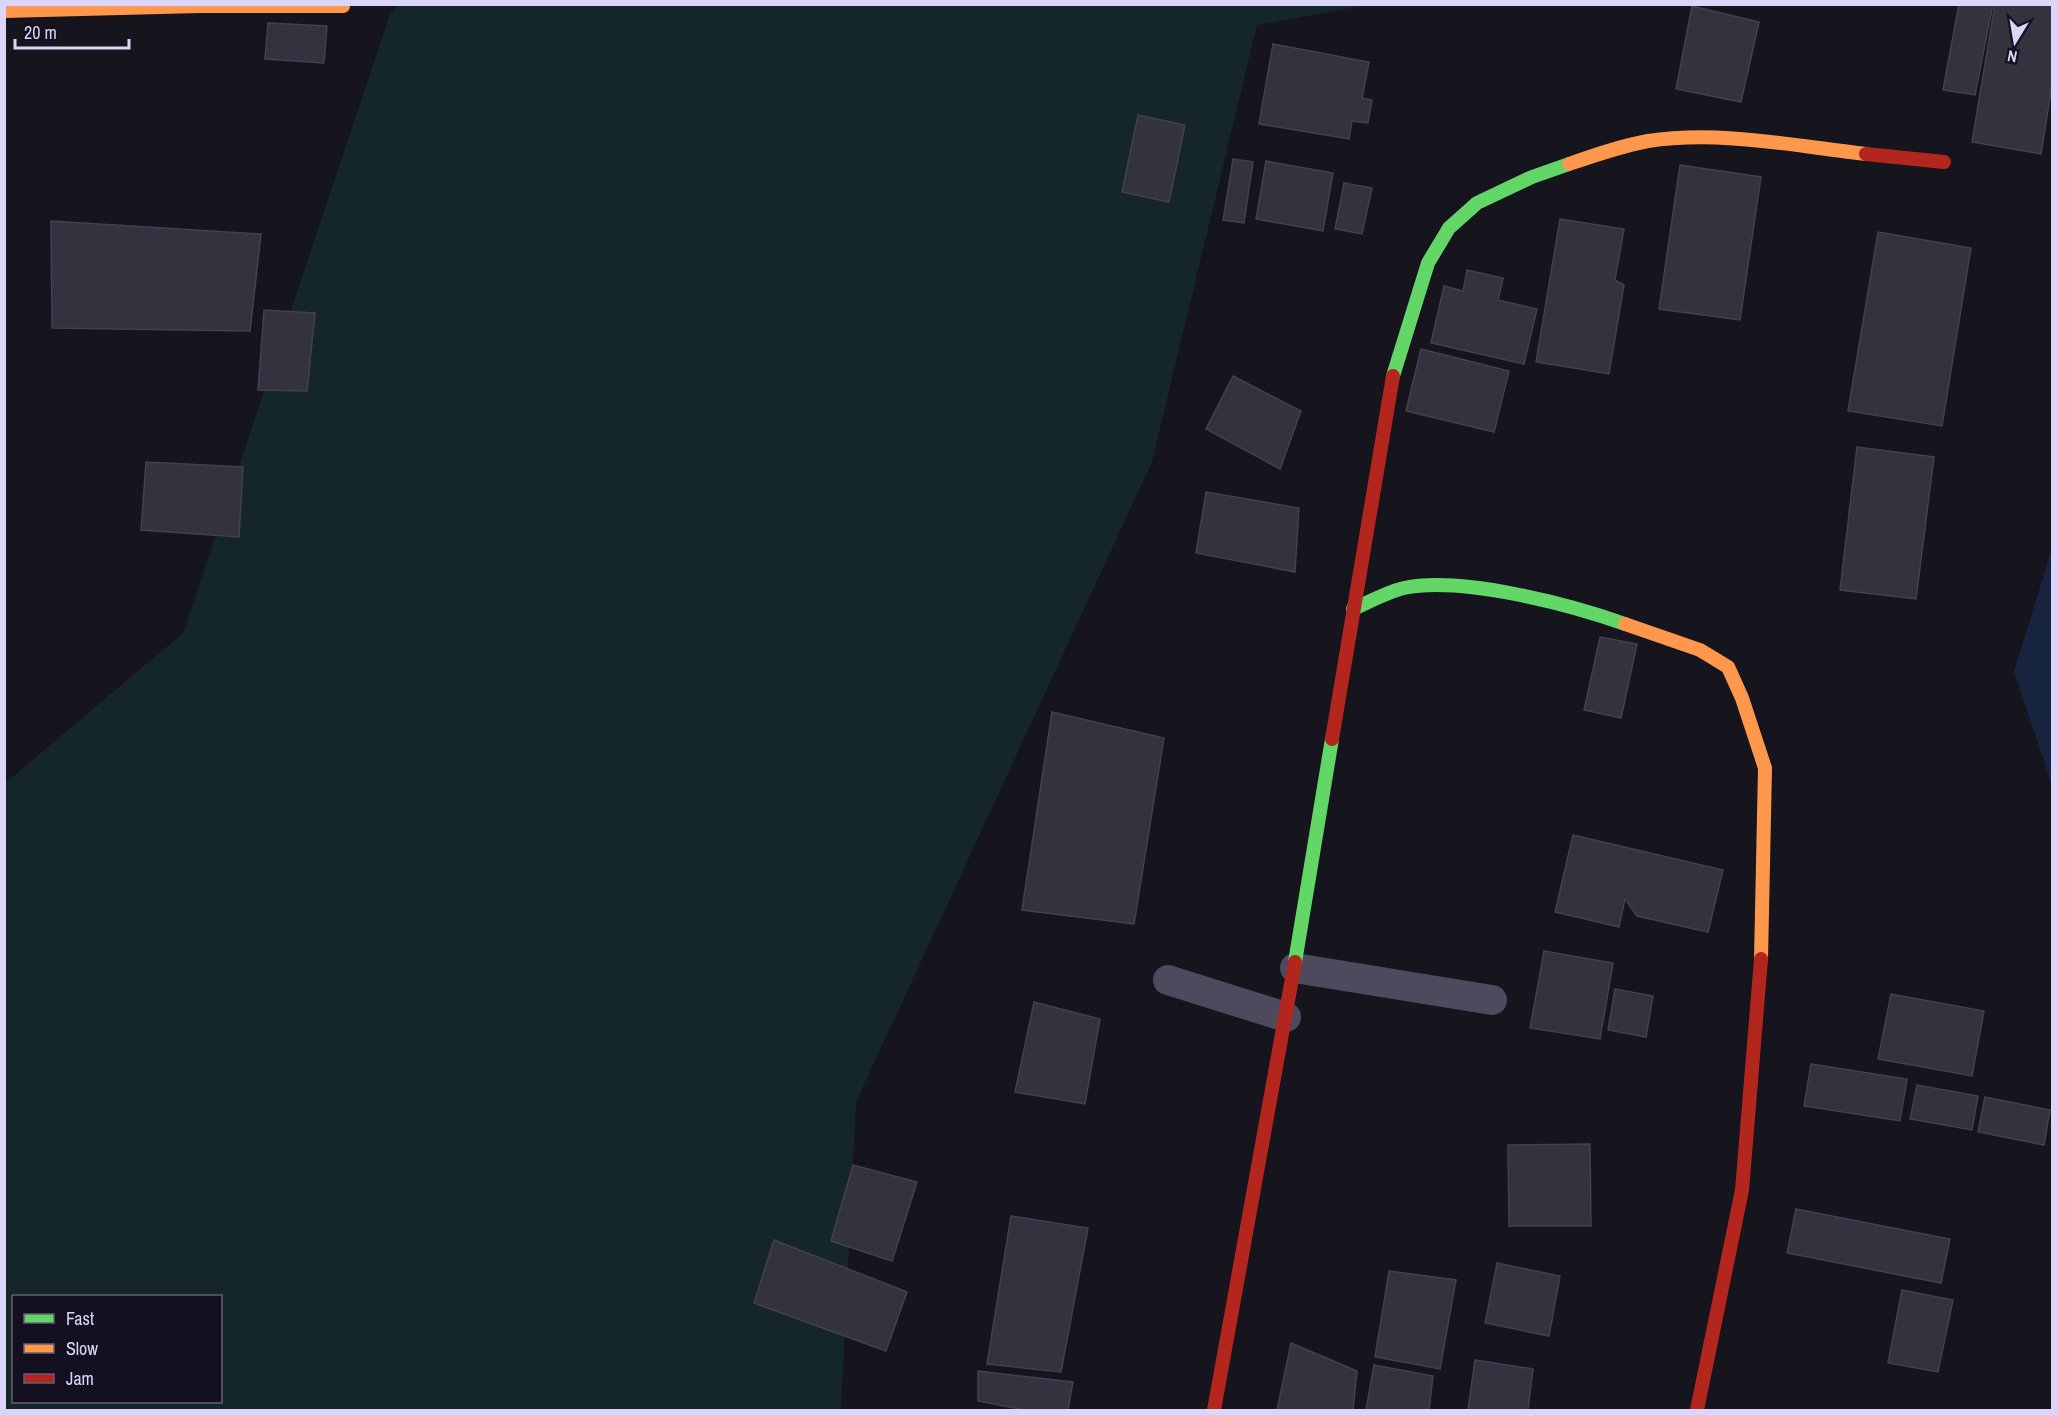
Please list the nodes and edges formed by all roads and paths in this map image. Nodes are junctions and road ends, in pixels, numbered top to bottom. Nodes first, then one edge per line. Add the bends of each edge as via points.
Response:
1 (200, 5) edge
2 (343, 6) edge
3 (4, 11) edge
4 (1944, 162) dead end
5 (1353, 609) junction
6 (1294, 968) junction
7 (1168, 980) dead end
8 (1492, 1000) dead end
9 (1286, 1017) junction
10 (1214, 1410) edge
11 (1697, 1410) edge

1 - 2 street
1 - 3 street
4 - 5 street via 1712,137 1649,141 1552,170 1477,203 1449,228 1428,264 1395,364
5 - 6 street
5 - 11 street via 1404,588 1465,585 1591,612 1700,650 1728,667 1742,698 1766,768 1762,950 1743,1190
6 - 8 street
6 - 9 street
7 - 9 street
9 - 10 street

